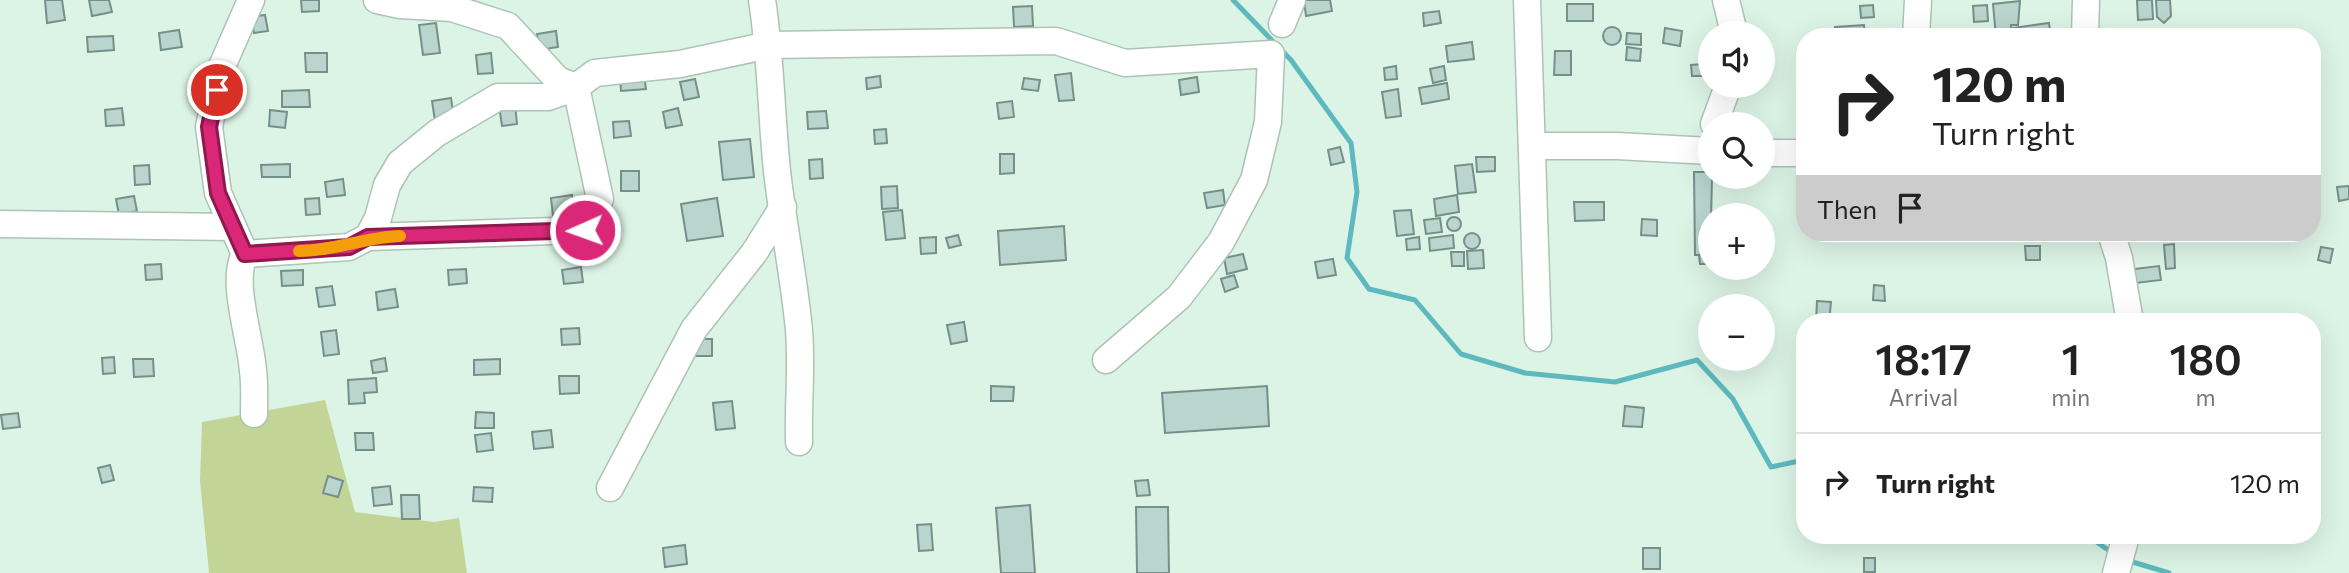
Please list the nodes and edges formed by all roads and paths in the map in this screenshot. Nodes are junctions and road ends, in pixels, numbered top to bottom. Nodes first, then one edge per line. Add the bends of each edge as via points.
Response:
1 (251, 0) edge
2 (377, 0) edge
3 (762, 0) edge
4 (1527, 0) edge
5 (1726, 0) edge
6 (1918, 0) edge
7 (2086, 0) edge
8 (1731, 21) edge
9 (1916, 28) edge
10 (2085, 28) edge
11 (769, 45) junction
12 (576, 86) junction
13 (1532, 146) junction
14 (1698, 147) edge
15 (1775, 153) edge
16 (1796, 153) edge
17 (783, 207) junction
18 (0, 224) edge
19 (233, 227) junction
20 (368, 237) junction
21 (2114, 242) edge
22 (245, 254) junction
23 (2128, 313) edge
24 (1538, 338) dead end
25 (1107, 360) dead end
26 (254, 414) dead end
27 (799, 442) dead end
28 (610, 488) dead end
29 (2124, 544) edge
30 (2116, 573) edge

1 - 19 street via 220,71 209,127 218,193
2 - 12 street via 452,8 508,26 558,80
3 - 11 street
4 - 13 street
5 - 8 street
6 - 9 street
7 - 10 street
11 - 12 street via 680,64 595,73
11 - 17 street
11 - 25 street via 1056,41 1125,63 1271,54 1268,122 1254,180 1228,229 1179,297
12 - 20 street via 548,97 498,97 437,133 400,163
12 - 20 street via 600,199 585,230
13 - 14 street
13 - 24 street
15 - 16 street
17 - 27 street via 799,326
17 - 28 street via 754,253 694,329
18 - 19 street
19 - 22 street
20 - 22 street via 349,247
21 - 23 street
22 - 26 street via 239,264 240,287 253,371
29 - 30 street

